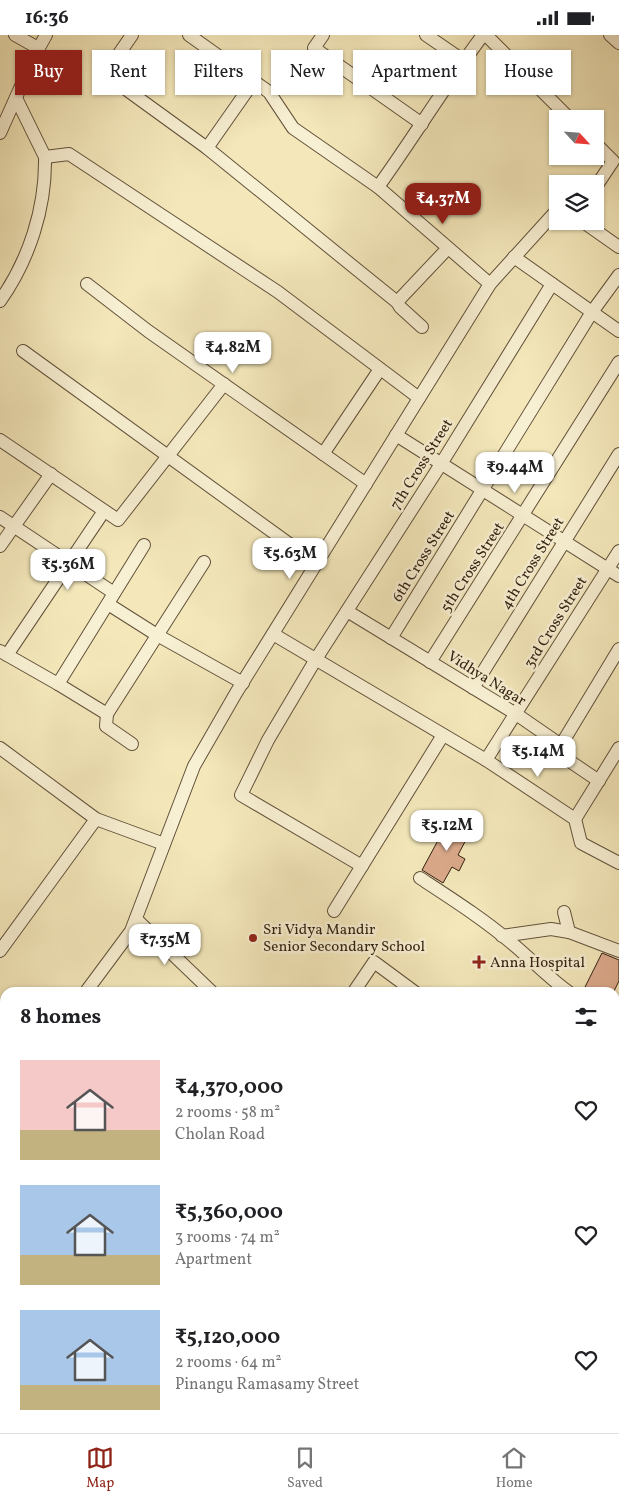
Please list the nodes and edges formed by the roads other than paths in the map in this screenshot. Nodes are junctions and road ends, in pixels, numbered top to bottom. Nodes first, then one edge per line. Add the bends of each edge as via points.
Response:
1 (15, 35) edge
2 (46, 35) edge
3 (132, 35) edge
4 (189, 35) edge
5 (323, 35) edge
6 (426, 35) edge
7 (485, 35) edge
8 (610, 35) edge
9 (619, 43) edge
10 (38, 48) junction
11 (210, 50) edge
12 (448, 50) edge
13 (473, 50) edge
14 (261, 86) edge
15 (244, 95) edge
16 (441, 95) edge
17 (16, 98) junction
18 (561, 110) edge
19 (422, 124) junction
20 (0, 133) edge
21 (207, 148) junction
22 (604, 152) edge
23 (45, 157) junction
24 (604, 175) edge
25 (378, 187) junction
26 (549, 219) edge
27 (595, 230) edge
28 (619, 247) edge
29 (448, 248) junction
30 (514, 257) junction
31 (619, 275) edge
32 (87, 284) dead end
33 (490, 284) junction
34 (552, 285) junction
35 (0, 301) edge
36 (397, 302) junction
37 (592, 312) junction
38 (422, 327) dead end
39 (619, 331) edge
40 (23, 351) dead end
41 (619, 363) edge
42 (380, 369) junction
43 (224, 385) junction
44 (419, 398) junction
45 (396, 435) junction
46 (0, 439) edge
47 (323, 454) junction
48 (168, 455) junction
49 (619, 455) edge
50 (441, 464) junction
51 (51, 474) junction
52 (366, 484) junction
53 (483, 490) junction
54 (104, 511) junction
55 (524, 516) junction
56 (0, 517) edge
57 (14, 527) junction
58 (564, 542) junction
59 (144, 545) dead end
60 (0, 547) edge
61 (619, 551) edge
62 (204, 561) dead end
63 (69, 563) junction
64 (317, 564) junction
65 (608, 569) junction
66 (619, 576) edge
67 (111, 599) junction
68 (347, 611) junction
69 (273, 634) junction
70 (157, 635) junction
71 (391, 638) junction
72 (619, 649) edge
73 (4, 653) edge
74 (316, 659) junction
75 (430, 662) junction
76 (243, 683) junction
77 (58, 684) junction
78 (473, 688) junction
79 (107, 714) junction
80 (516, 714) junction
81 (443, 735) junction
82 (132, 744) dead end
83 (561, 745) junction
84 (619, 748) edge
85 (0, 749) edge
86 (486, 761) junction
87 (599, 781) junction
88 (96, 819) junction
89 (575, 819) junction
90 (164, 844) junction
91 (619, 863) edge
92 (362, 866) junction
93 (420, 878) dead end
94 (334, 911) dead end
95 (564, 912) dead end
96 (136, 919) junction
97 (570, 932) junction
98 (502, 936) junction
99 (0, 951) edge
100 (619, 951) edge
101 (89, 987) edge
102 (208, 987) edge
103 (357, 987) edge
104 (408, 987) edge
105 (562, 987) edge

1 - 10 street
2 - 10 street
3 - 21 street via 105,74
4 - 11 street
5 - 19 street via 314,48
6 - 12 street
7 - 13 street
7 - 18 street
8 - 9 street
10 - 17 street
14 - 25 street via 269,92 293,128
15 - 21 street
16 - 19 street
17 - 20 street
17 - 23 street
19 - 25 street
21 - 36 street
22 - 24 street via 613,161
23 - 35 street via 39,214 27,253
23 - 42 street via 69,153 278,292
25 - 29 street
26 - 30 street
27 - 28 street
29 - 33 street
29 - 36 street
30 - 33 street
30 - 34 street
31 - 37 street, 6th Cross Street
32 - 43 street
33 - 44 street
34 - 37 street
34 - 50 street, 7th Cross Street
36 - 38 street
37 - 39 street
37 - 53 street, 6th Cross Street
40 - 48 street
41 - 55 street, 5th Cross Street
42 - 44 street
42 - 47 street
43 - 47 street
43 - 48 street
44 - 45 street
45 - 50 street
45 - 52 street
46 - 51 street
47 - 52 street
48 - 54 street via 118,520
48 - 64 street
49 - 58 street, 4th Cross Street
50 - 53 street
50 - 68 street, 7th Cross Street
51 - 54 street
51 - 57 street
52 - 64 street
53 - 55 street
53 - 71 street, 6th Cross Street
54 - 63 street
55 - 58 street
55 - 75 street, 5th Cross Street
56 - 57 street
57 - 60 street
57 - 63 street
58 - 65 street
58 - 78 street, 4th Cross Street
59 - 67 street
61 - 65 street, 3rd Cross Street
62 - 70 street
63 - 67 street
63 - 73 street
64 - 69 street
65 - 66 street
65 - 80 street, 3rd Cross Street
67 - 70 street
67 - 77 street
68 - 71 street, Vidhya Nagar
68 - 74 street, 7th Cross Street
69 - 74 street
69 - 76 street
70 - 76 street
70 - 79 street
71 - 75 street, Vidhya Nagar
72 - 83 street
73 - 77 street
74 - 81 street
74 - 92 street, 7th Cross Street via 240,795
75 - 78 street, Vidhya Nagar
76 - 90 street via 194,766
77 - 79 street
78 - 80 street, Vidhya Nagar
79 - 82 street via 106,726
80 - 83 street, Vidhya Nagar
80 - 86 street, 3rd Cross Street
81 - 86 street
81 - 92 street
83 - 87 street, Vidhya Nagar via 562,756
84 - 87 street
85 - 88 street
86 - 89 street
87 - 89 street
88 - 90 street
88 - 99 street
89 - 91 street via 581,843
90 - 96 street
92 - 94 street
93 - 98 street
95 - 97 street
96 - 101 street via 131,931
96 - 102 street
97 - 98 street via 551,929
97 - 100 street
98 - 105 street
103 - 104 street via 374,962

